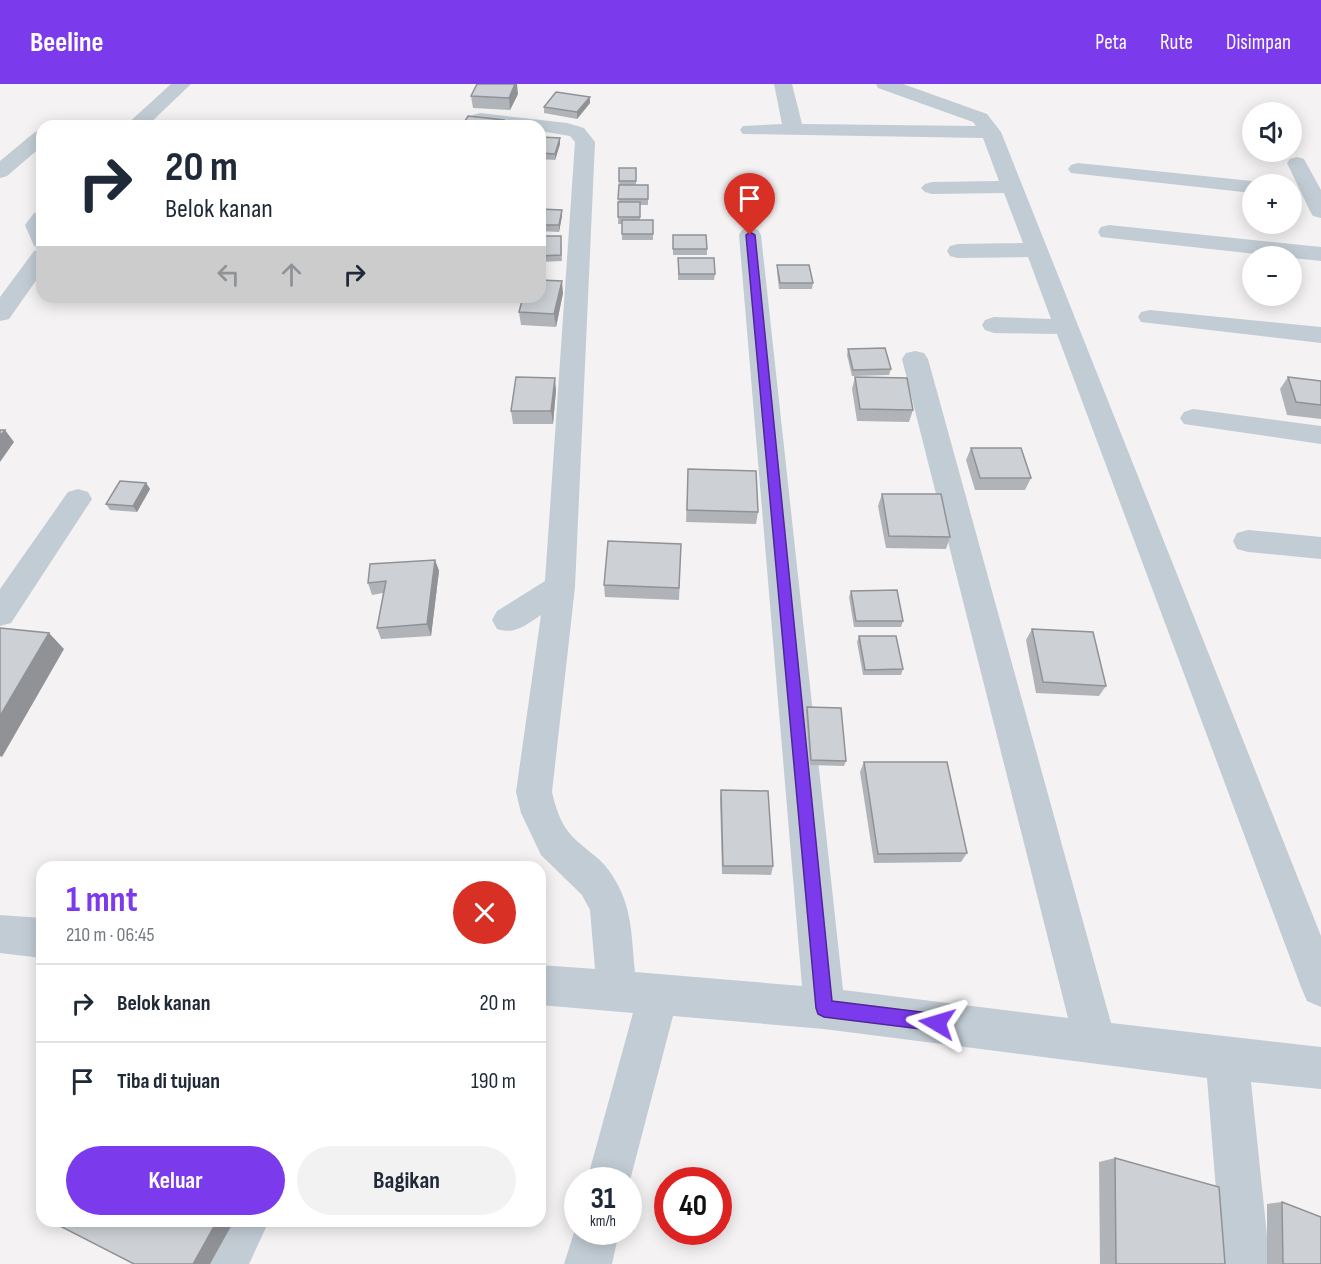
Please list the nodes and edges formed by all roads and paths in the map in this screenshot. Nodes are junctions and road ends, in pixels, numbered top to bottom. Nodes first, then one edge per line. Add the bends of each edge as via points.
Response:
1 (182, 84) edge
2 (783, 84) edge
3 (887, 85) edge
4 (480, 119) edge
5 (142, 120) edge
6 (490, 120) edge
7 (546, 126) edge
8 (750, 130) dead end
9 (793, 130) junction
10 (902, 131) junction
11 (991, 132) junction
12 (36, 141) edge
13 (1297, 163) dead end
14 (1078, 169) dead end
15 (0, 172) edge
16 (1012, 187) junction
17 (1242, 187) edge
18 (932, 188) dead end
19 (1308, 199) edge
20 (1109, 232) dead end
21 (750, 235) dead end
22 (958, 250) dead end
23 (1036, 250) junction
24 (1321, 254) edge
25 (36, 264) edge
26 (0, 314) edge
27 (1150, 316) dead end
28 (994, 325) dead end
29 (1066, 327) junction
30 (1321, 335) edge
31 (915, 359) dead end
32 (1193, 418) dead end
33 (1321, 435) edge
34 (78, 499) dead end
35 (1248, 541) dead end
36 (1321, 548) edge
37 (560, 587) junction
38 (0, 614) edge
39 (507, 620) dead end
40 (0, 934) edge
41 (36, 937) edge
42 (546, 986) edge
43 (1321, 987) edge
44 (617, 992) junction
45 (658, 995) junction
46 (824, 1008) junction
47 (1095, 1042) junction
48 (1227, 1059) junction
49 (1321, 1068) edge
50 (612, 1167) edge
51 (243, 1227) edge
52 (593, 1245) edge
53 (224, 1264) edge
54 (588, 1264) edge
55 (1246, 1264) edge

1 - 5 street
2 - 9 street
3 - 10 street
3 - 11 street via 980,118
4 - 6 street
7 - 37 street via 577,132 585,142
8 - 9 street
9 - 10 street
10 - 11 street
11 - 16 street
12 - 15 street
13 - 19 street
14 - 17 street
16 - 18 street
16 - 23 street
20 - 24 street
21 - 46 street
22 - 23 street
23 - 29 street
25 - 26 street
27 - 30 street
28 - 29 street
29 - 43 street
31 - 47 street
32 - 33 street
34 - 38 street
35 - 36 street
37 - 39 street
37 - 44 street via 534,792 539,813 554,843 595,882 609,906
40 - 41 street
42 - 44 street
44 - 45 street
45 - 46 street
45 - 50 street
46 - 47 street
47 - 48 street
48 - 49 street
48 - 55 street
51 - 53 street
52 - 54 street

